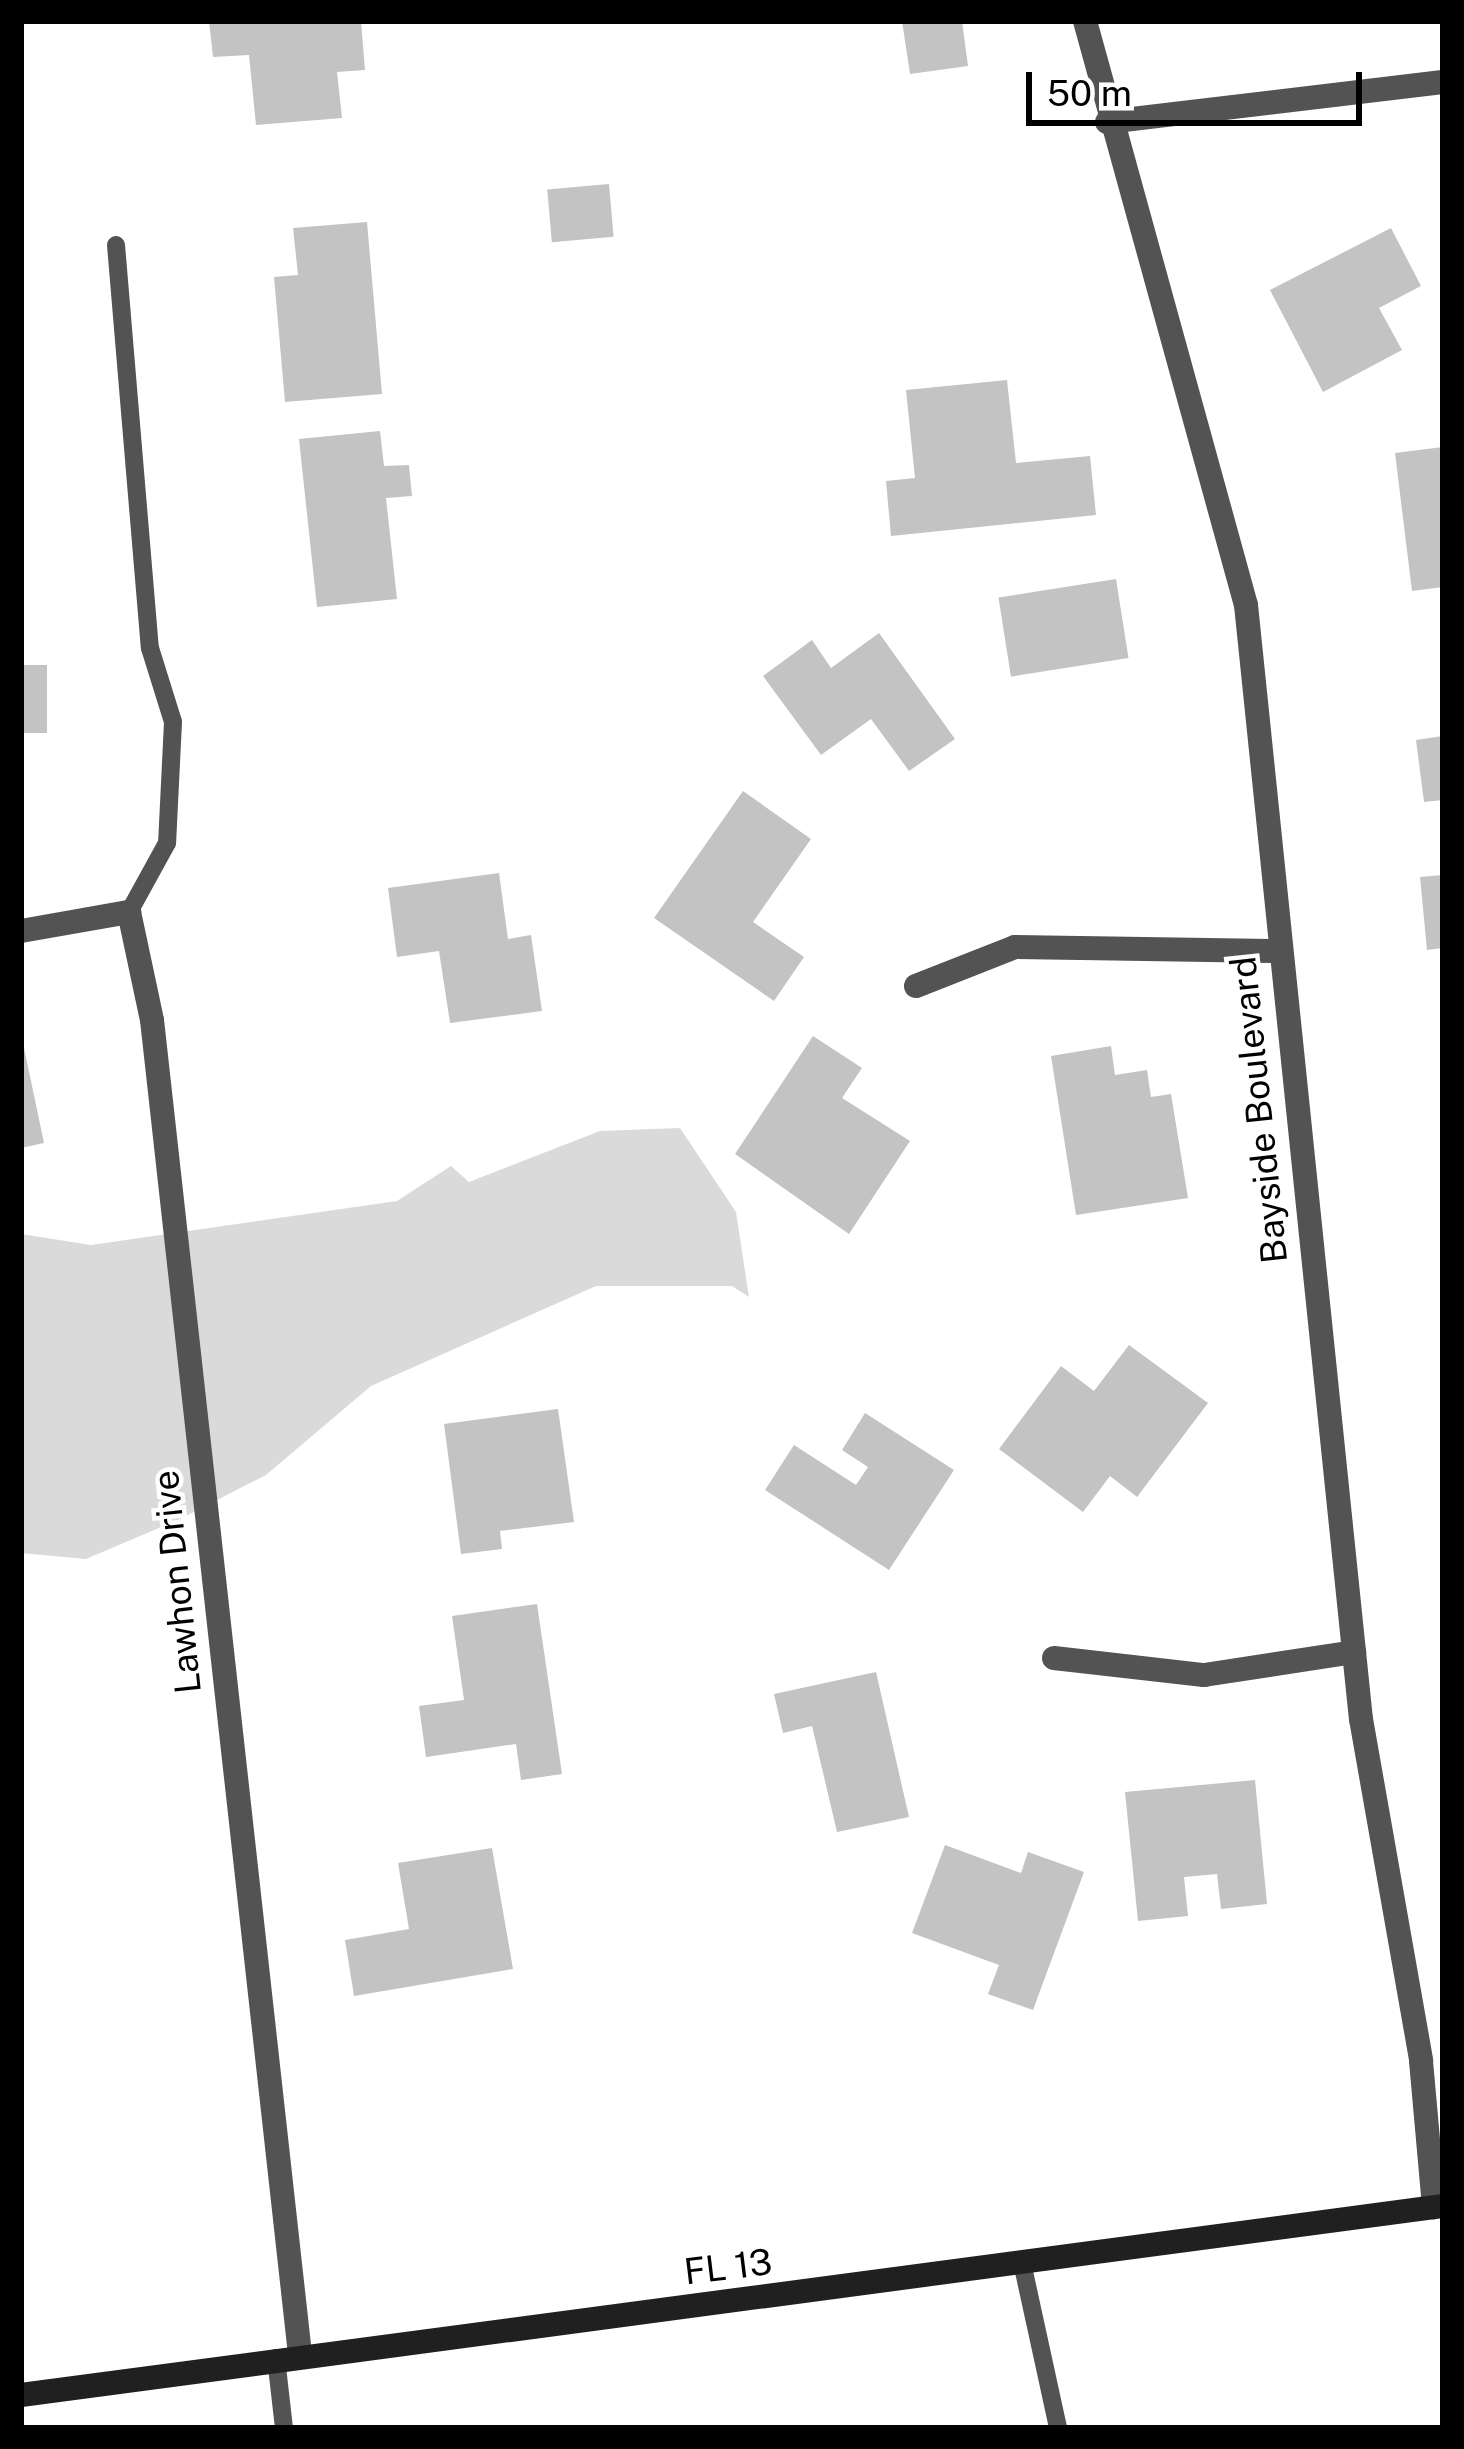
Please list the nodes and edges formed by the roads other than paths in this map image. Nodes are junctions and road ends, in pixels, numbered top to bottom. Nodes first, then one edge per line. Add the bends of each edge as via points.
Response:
1 (1085, 21) edge
2 (1443, 82) edge
3 (1107, 122) junction
4 (116, 244) dead end
5 (129, 912) junction
6 (21, 931) edge
7 (1279, 951) junction
8 (916, 986) dead end
9 (1354, 1652) junction
10 (1054, 1658) dead end
11 (1438, 2206) edge
12 (1024, 2267) junction
13 (288, 2356) junction
14 (21, 2395) edge
15 (284, 2428) edge
16 (1058, 2428) edge

1 - 3 street, Bayside Boulevard
2 - 3 street
3 - 7 street, Bayside Boulevard via 1185,359 1246,605
4 - 5 lane via 150,648 173,722 167,843
5 - 6 street
5 - 13 street, Lawhon Drive via 152,1020
7 - 8 street via 1015,947
7 - 9 street, Bayside Boulevard
9 - 10 street via 1204,1675
9 - 11 street, Bayside Boulevard
11 - 12 main road, FL 13
12 - 13 main road, FL 13
12 - 16 lane
13 - 14 main road, FL 13
13 - 15 lane

